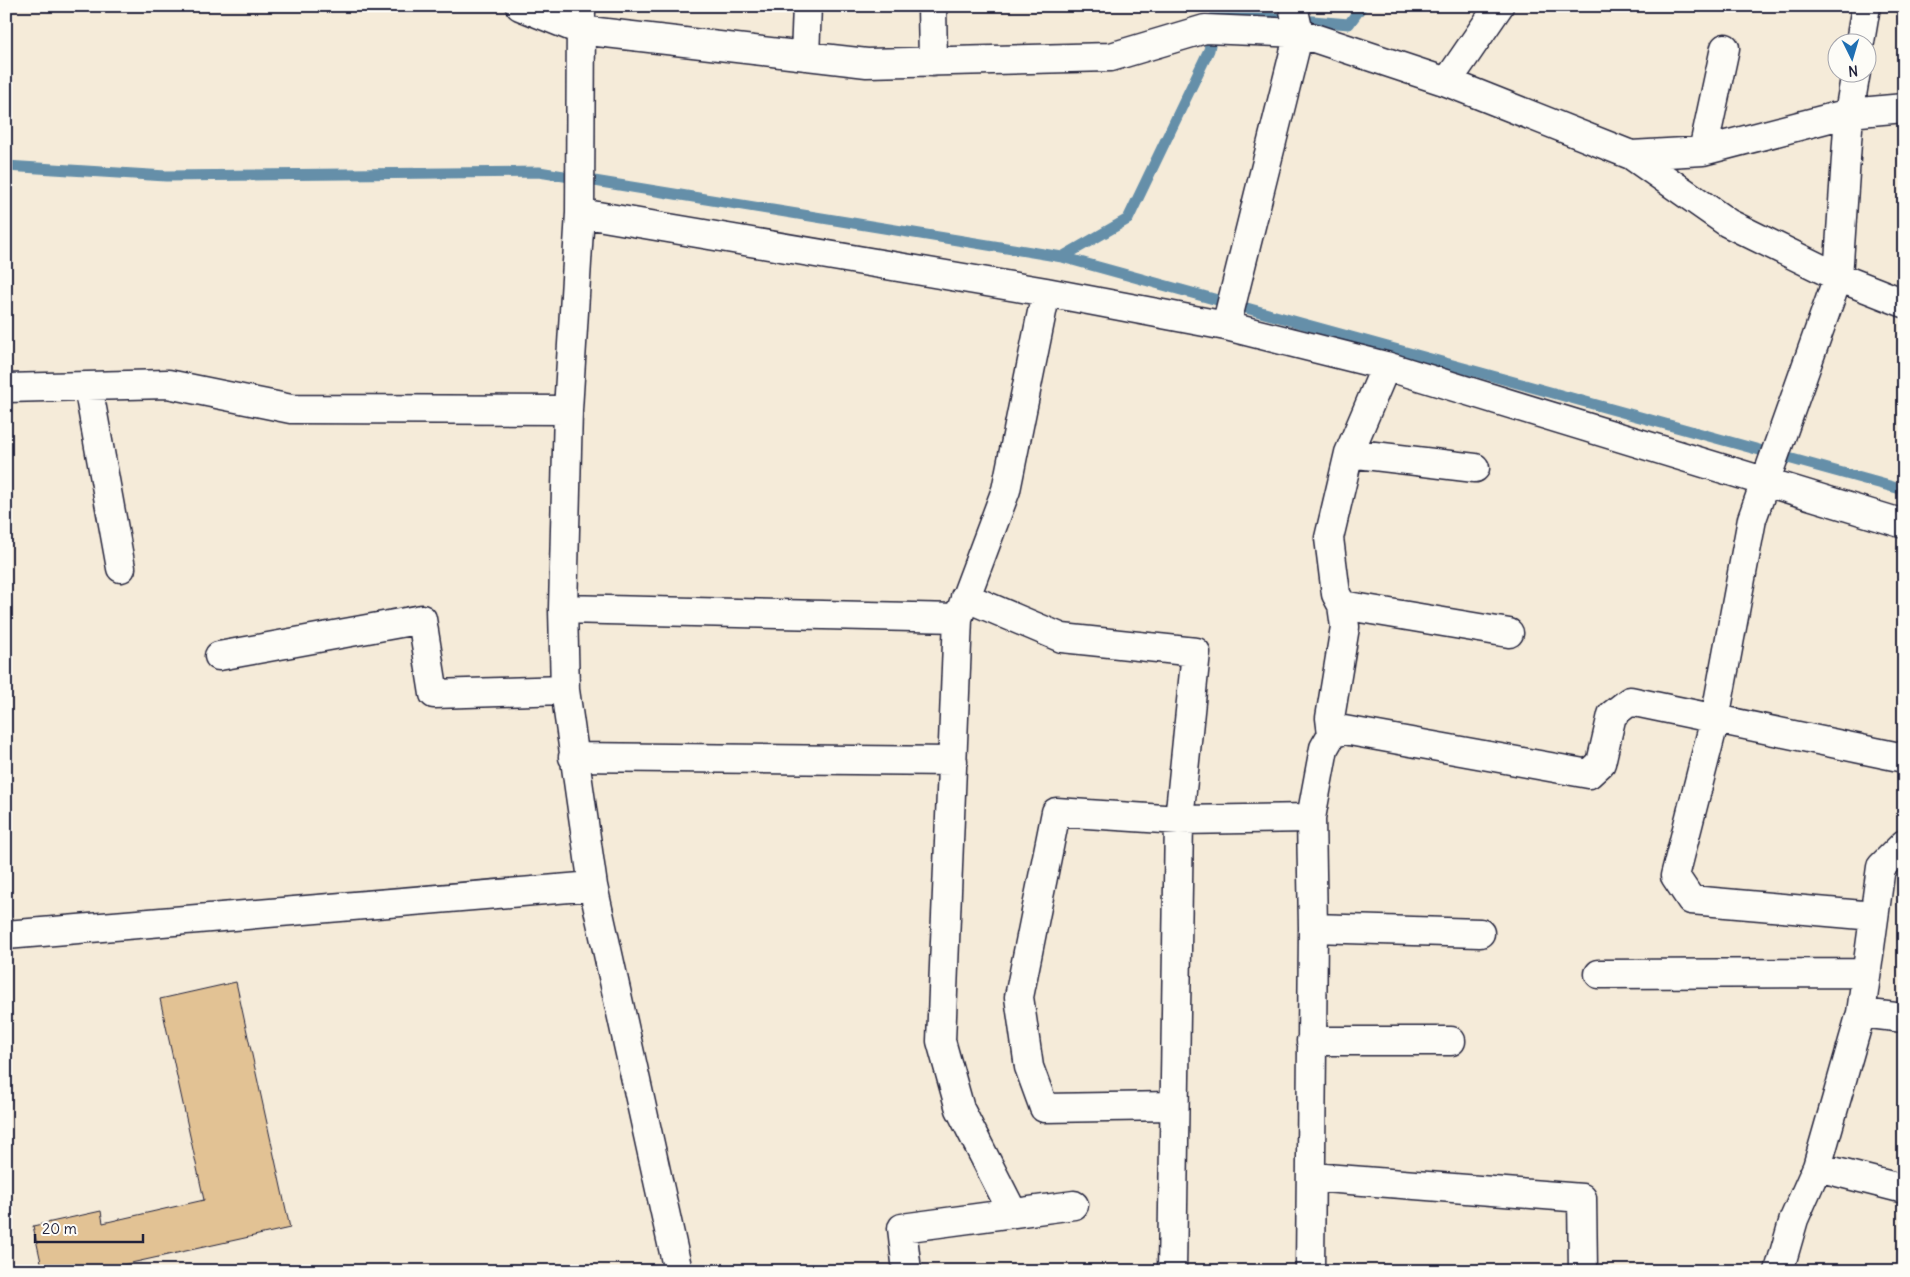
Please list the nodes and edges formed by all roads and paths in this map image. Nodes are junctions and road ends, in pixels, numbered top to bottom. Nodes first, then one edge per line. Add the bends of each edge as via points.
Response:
1 (520, 6) edge
2 (807, 6) edge
3 (932, 6) edge
4 (1293, 6) edge
5 (1499, 6) edge
6 (1866, 6) edge
7 (581, 18) edge
8 (1299, 32) junction
9 (1862, 32) edge
10 (1724, 48) dead end
11 (805, 56) junction
12 (933, 62) junction
13 (1447, 82) junction
14 (1854, 82) edge
15 (1904, 108) edge
16 (1849, 113) junction
17 (1703, 150) junction
18 (1631, 155) junction
19 (580, 208) junction
20 (1838, 277) junction
21 (1046, 292) junction
22 (1904, 303) edge
23 (1227, 324) junction
24 (1386, 366) junction
25 (88, 386) junction
26 (6, 388) edge
27 (568, 410) junction
28 (1349, 453) junction
29 (1475, 468) dead end
30 (1767, 479) junction
31 (1904, 524) edge
32 (121, 568) dead end
33 (1342, 605) junction
34 (962, 608) junction
35 (562, 609) junction
36 (1509, 634) dead end
37 (219, 656) dead end
38 (565, 690) junction
39 (1716, 719) junction
40 (1332, 734) junction
41 (573, 757) junction
42 (1904, 758) edge
43 (953, 762) junction
44 (1311, 818) junction
45 (1179, 820) junction
46 (1904, 844) edge
47 (593, 886) junction
48 (1874, 916) junction
49 (1312, 928) junction
50 (1480, 933) dead end
51 (6, 935) edge
52 (1866, 973) junction
53 (1599, 974) dead end
54 (1861, 1013) junction
55 (1904, 1018) edge
56 (1311, 1041) junction
57 (1451, 1041) dead end
58 (1173, 1106) junction
59 (1817, 1167) junction
60 (1312, 1177) junction
61 (1904, 1189) edge
62 (1074, 1205) dead end
63 (1013, 1213) junction
64 (678, 1271) edge
65 (907, 1271) edge
66 (1172, 1271) edge
67 (1310, 1271) edge
68 (1583, 1271) edge
69 (1779, 1271) edge

1 - 7 street
2 - 11 street
3 - 12 street
4 - 8 street
5 - 13 street
6 - 9 street
7 - 11 street
7 - 19 street
8 - 12 street via 1205,29 1111,58
8 - 13 street
8 - 23 street
10 - 17 street
11 - 12 street via 867,63
13 - 18 street
14 - 16 street
15 - 16 street
16 - 17 street
16 - 20 street
17 - 18 street
18 - 20 street via 1728,223
19 - 21 street
19 - 27 street
20 - 22 street
20 - 30 street
21 - 23 street
21 - 34 street via 1006,490
23 - 24 street
24 - 28 street
24 - 30 street
25 - 26 street
25 - 27 street via 168,384 291,409
25 - 32 street
27 - 35 street
28 - 29 street
28 - 33 street via 1329,538 1336,594
30 - 31 street
30 - 39 street via 1752,519
33 - 36 street
33 - 40 street via 1345,627 1330,718
34 - 35 street
34 - 43 street
34 - 45 street via 1062,638 1196,652
35 - 38 street
37 - 38 street via 422,618 434,694
38 - 41 street
39 - 40 street via 1630,701 1612,715 1601,763 1589,774 1344,730
39 - 42 street
39 - 48 street via 1675,876 1691,900
40 - 44 street via 1324,748
41 - 43 street
41 - 47 street
43 - 63 street via 941,1041 960,1109
44 - 45 street
44 - 49 street
45 - 58 street
45 - 58 street via 1056,812 1019,997 1029,1067 1044,1108
46 - 48 street via 1881,867
47 - 51 street
47 - 64 street
48 - 52 street
49 - 50 street
49 - 56 street
52 - 53 street
52 - 54 street
54 - 55 street
54 - 59 street
56 - 57 street
56 - 60 street
58 - 66 street
59 - 61 street
59 - 69 street via 1794,1219
60 - 67 street
60 - 68 street via 1582,1198
62 - 63 street
63 - 65 street via 902,1228

